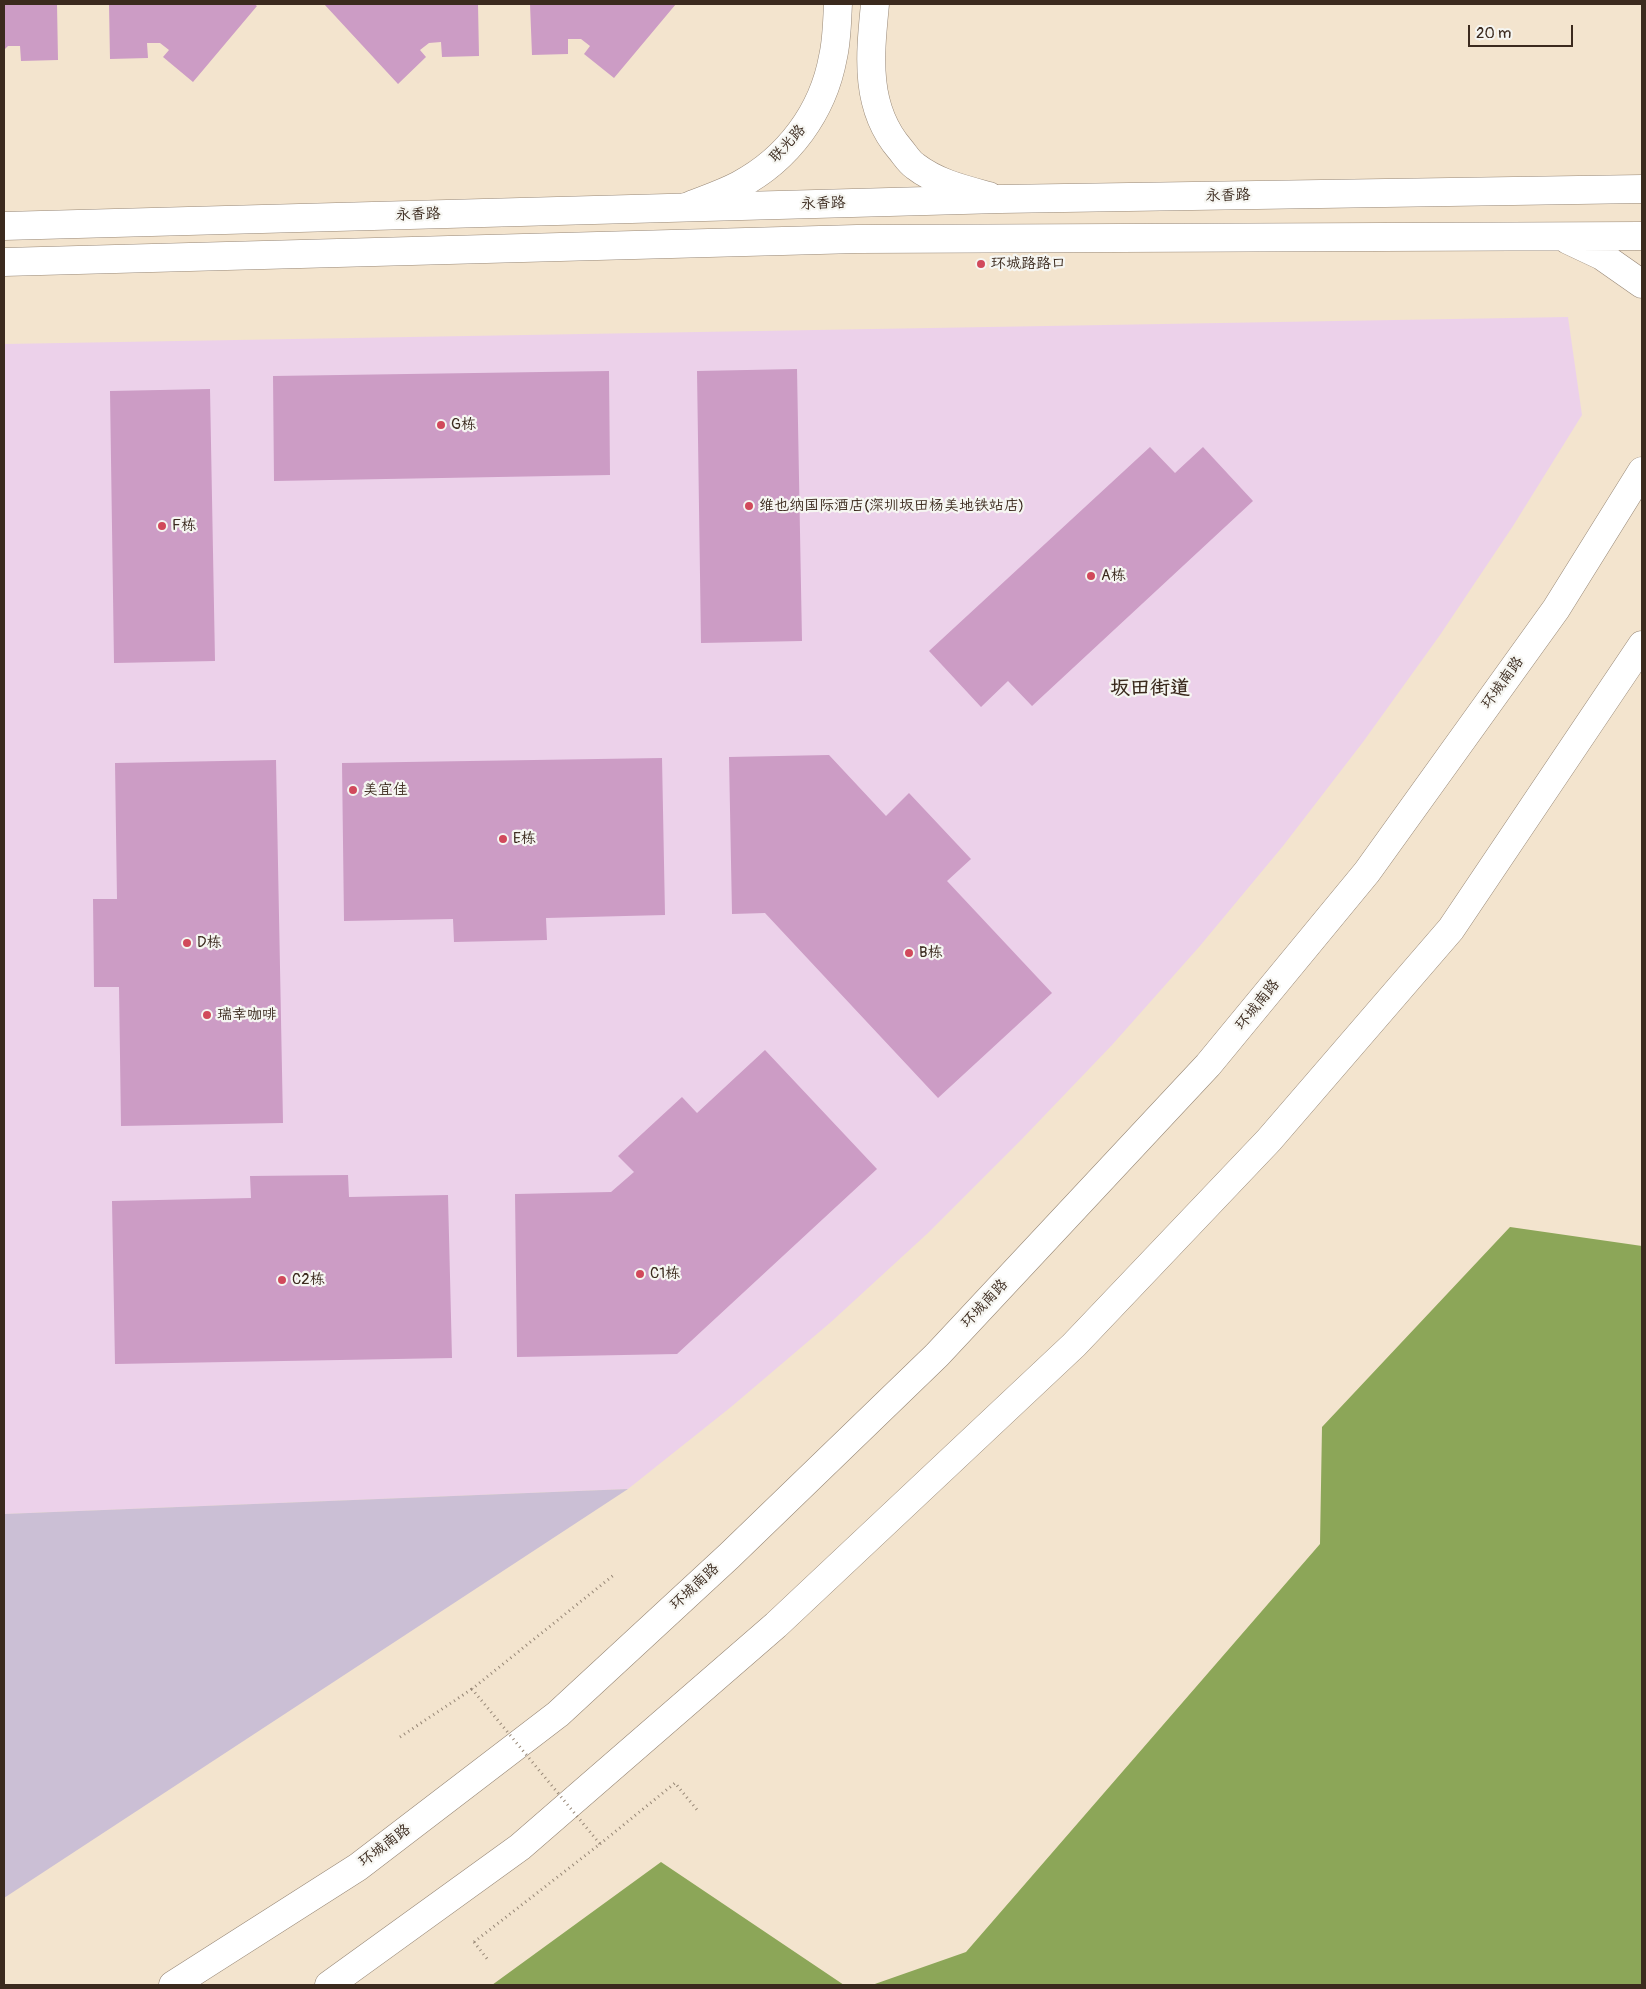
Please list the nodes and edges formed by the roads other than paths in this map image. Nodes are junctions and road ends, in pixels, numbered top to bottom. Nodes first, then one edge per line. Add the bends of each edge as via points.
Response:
1 (838, 4) edge
2 (875, 4) edge
3 (1642, 189) edge
4 (1000, 199) junction
5 (684, 208) junction
6 (4, 226) edge
7 (1642, 236) edge
8 (1559, 237) junction
9 (4, 262) edge
10 (1642, 284) edge
11 (1642, 471) edge
12 (1642, 644) edge
13 (173, 1985) edge
14 (329, 1985) edge

1 - 5 main road, 联光路 via 833,57 823,93 806,127 778,158 739,185
2 - 4 main road via 870,59 874,98 888,136 914,166 951,186
3 - 4 main road, 永香路
4 - 5 main road, 永香路
5 - 6 main road, 永香路
7 - 8 main road
8 - 9 main road via 857,238
8 - 10 main road via 1602,256
11 - 13 main road, 环城南路 via 1556,609 1367,872 1208,1065 937,1355 729,1556 558,1714 358,1867
12 - 14 main road via 1451,929 1269,1140 1074,1345 776,1625 520,1847

